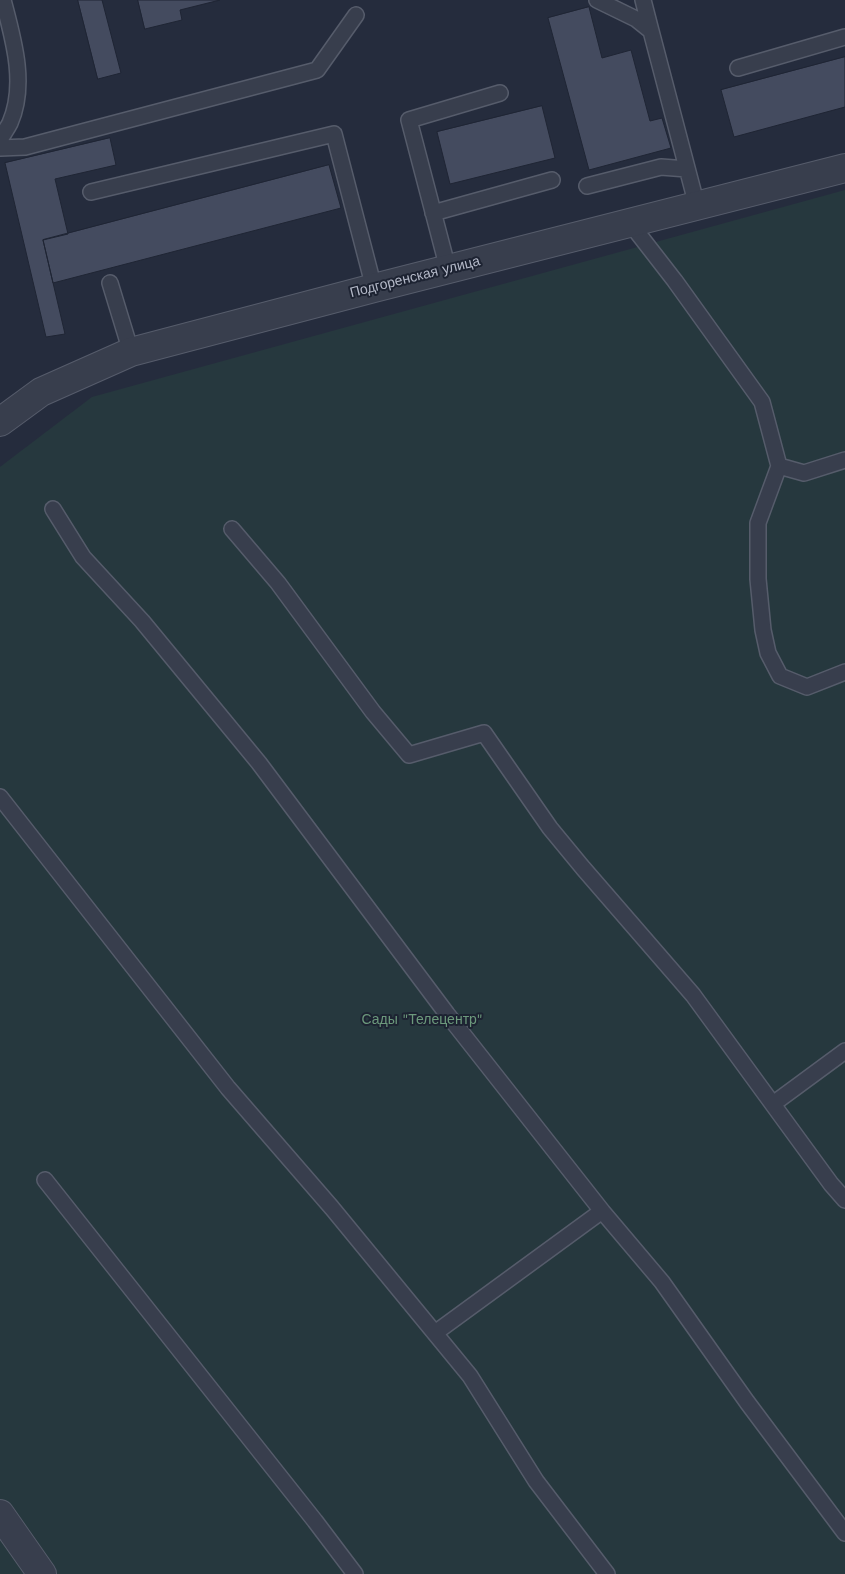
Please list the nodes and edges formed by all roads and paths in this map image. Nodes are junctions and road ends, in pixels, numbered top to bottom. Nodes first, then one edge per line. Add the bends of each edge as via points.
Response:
1 (598, 0) edge
2 (643, 0) edge
3 (3, 10) edge
4 (356, 15) dead end
5 (651, 31) junction
6 (845, 37) edge
7 (738, 68) dead end
8 (500, 93) dead end
9 (0, 140) edge
10 (0, 148) edge
11 (845, 168) edge
12 (687, 169) junction
13 (552, 180) dead end
14 (587, 186) dead end
15 (91, 192) dead end
16 (697, 206) junction
17 (433, 213) junction
18 (630, 223) junction
19 (448, 269) junction
20 (110, 283) dead end
21 (374, 288) junction
22 (131, 352) junction
23 (0, 422) edge
24 (845, 460) edge
25 (779, 466) junction
26 (53, 509) dead end
27 (232, 529) dead end
28 (845, 672) edge
29 (0, 797) edge
30 (845, 1052) edge
31 (773, 1104) junction
32 (45, 1180) dead end
33 (845, 1200) edge
34 (602, 1211) junction
35 (435, 1333) junction
36 (0, 1514) edge
37 (845, 1533) edge
38 (42, 1574) edge
39 (355, 1574) edge
40 (607, 1574) edge

1 - 5 lane via 636,19
2 - 5 lane
3 - 9 lane via 13,36 17,98 10,122
4 - 10 lane via 317,70 25,147
5 - 12 lane
6 - 7 lane
8 - 17 lane via 409,120
11 - 16 street, Подгоренская улица
12 - 14 lane via 661,167
12 - 16 lane
13 - 17 lane
15 - 21 lane via 334,134
16 - 18 street, Подгоренская улица
17 - 19 lane
18 - 19 street, Подгоренская улица
18 - 25 lane via 762,402
19 - 21 street, Подгоренская улица
20 - 22 lane
21 - 22 street, Подгоренская улица
22 - 23 street, Подгоренская улица via 41,392
24 - 25 lane via 804,473
25 - 28 lane via 758,523 758,579 768,653 780,676 807,687
26 - 34 lane via 83,558 142,621 259,763 447,1014
27 - 31 lane via 278,583 373,712 410,755 484,733 550,828 693,995
29 - 35 lane via 228,1088
30 - 31 lane
31 - 33 lane
32 - 39 lane
34 - 35 lane
34 - 37 lane via 662,1282
35 - 40 lane via 470,1376 536,1481
36 - 38 street

